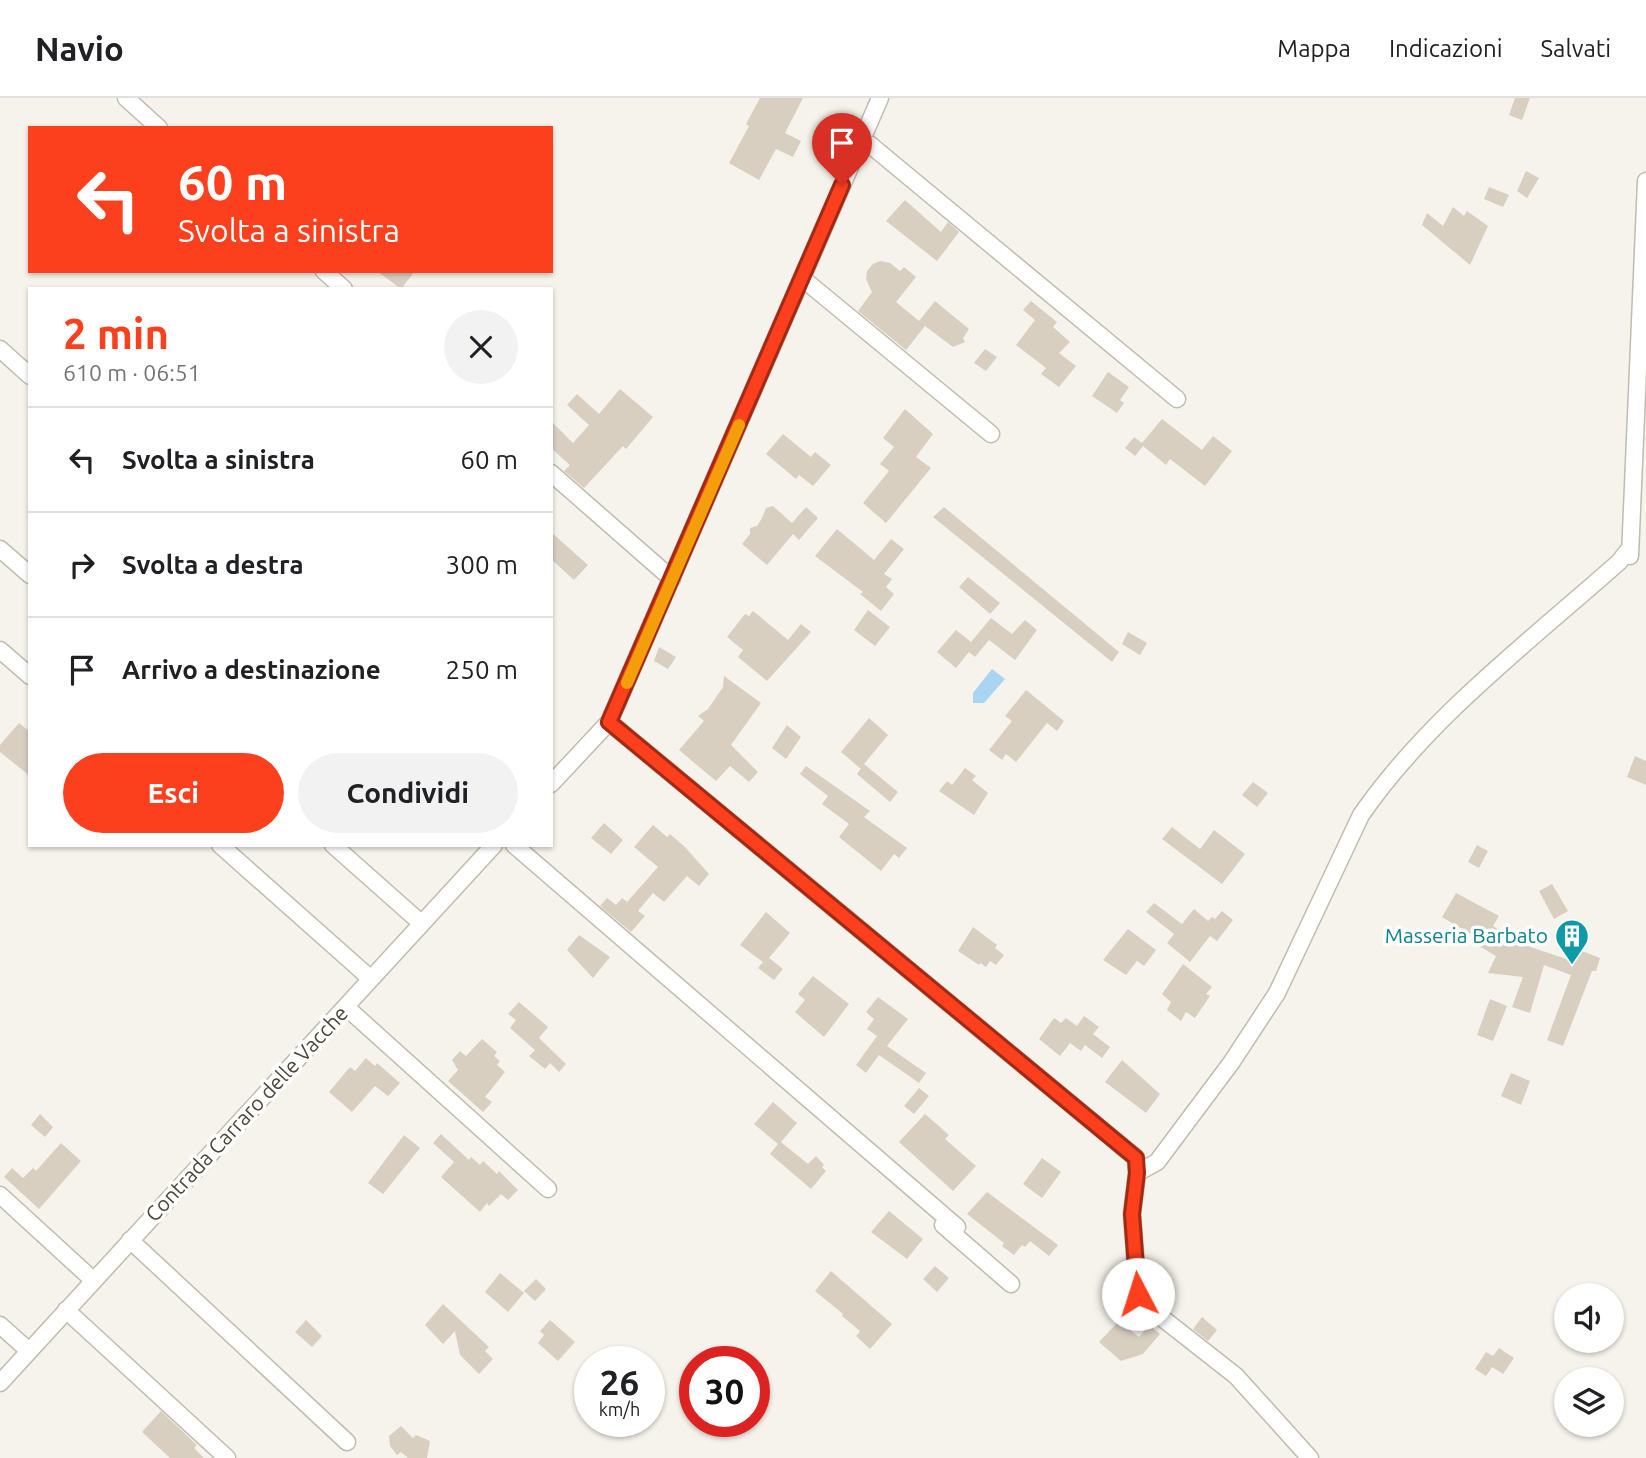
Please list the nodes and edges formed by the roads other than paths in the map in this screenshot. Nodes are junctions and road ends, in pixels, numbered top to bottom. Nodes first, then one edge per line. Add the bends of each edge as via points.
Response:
1 (126, 98) edge
2 (880, 98) edge
3 (157, 126) edge
4 (862, 138) junction
5 (1646, 181) edge
6 (326, 273) edge
7 (802, 278) junction
8 (342, 287) edge
9 (0, 349) edge
10 (28, 374) edge
11 (1177, 398) dead end
12 (991, 434) dead end
13 (553, 475) edge
14 (0, 549) edge
15 (28, 573) edge
16 (673, 579) junction
17 (0, 650) edge
18 (28, 674) edge
19 (609, 722) junction
20 (553, 783) edge
21 (222, 847) edge
22 (335, 847) edge
23 (493, 847) edge
24 (516, 847) edge
25 (421, 923) junction
26 (371, 979) junction
27 (346, 1007) junction
28 (1137, 1173) junction
29 (905, 1183) junction
30 (548, 1189) dead end
31 (0, 1195) edge
32 (957, 1227) dead end
33 (130, 1240) junction
34 (93, 1280) junction
35 (1011, 1283) dead end
36 (66, 1310) junction
37 (0, 1325) edge
38 (29, 1351) junction
39 (0, 1383) edge
40 (347, 1442) dead end
41 (227, 1458) edge
42 (1310, 1458) edge

1 - 3 street
2 - 4 street
4 - 7 street
4 - 11 street
5 - 28 street via 1630,555 1466,698 1379,789 1361,815 1277,993 1157,1162
6 - 8 street
7 - 12 street
7 - 16 street
9 - 10 street
13 - 16 street
14 - 15 street
16 - 19 street
17 - 18 street
19 - 20 street
19 - 28 street via 1136,1158
21 - 26 street
22 - 25 street
23 - 25 street, Contrada Carraro delle Vacche
24 - 29 street
25 - 26 street, Contrada Carraro delle Vacche
26 - 27 street, Contrada Carraro delle Vacche
27 - 30 street
27 - 33 street, Contrada Carraro delle Vacche
28 - 42 street via 1132,1214 1138,1294 1143,1303 1236,1376
29 - 32 street
29 - 35 street via 913,1200
31 - 34 street
33 - 34 street, Contrada Carraro delle Vacche
33 - 40 street
34 - 36 street, Contrada Carraro delle Vacche
36 - 38 street, Contrada Carraro delle Vacche
36 - 41 street
37 - 38 street
38 - 39 street, Contrada Carraro delle Vacche

